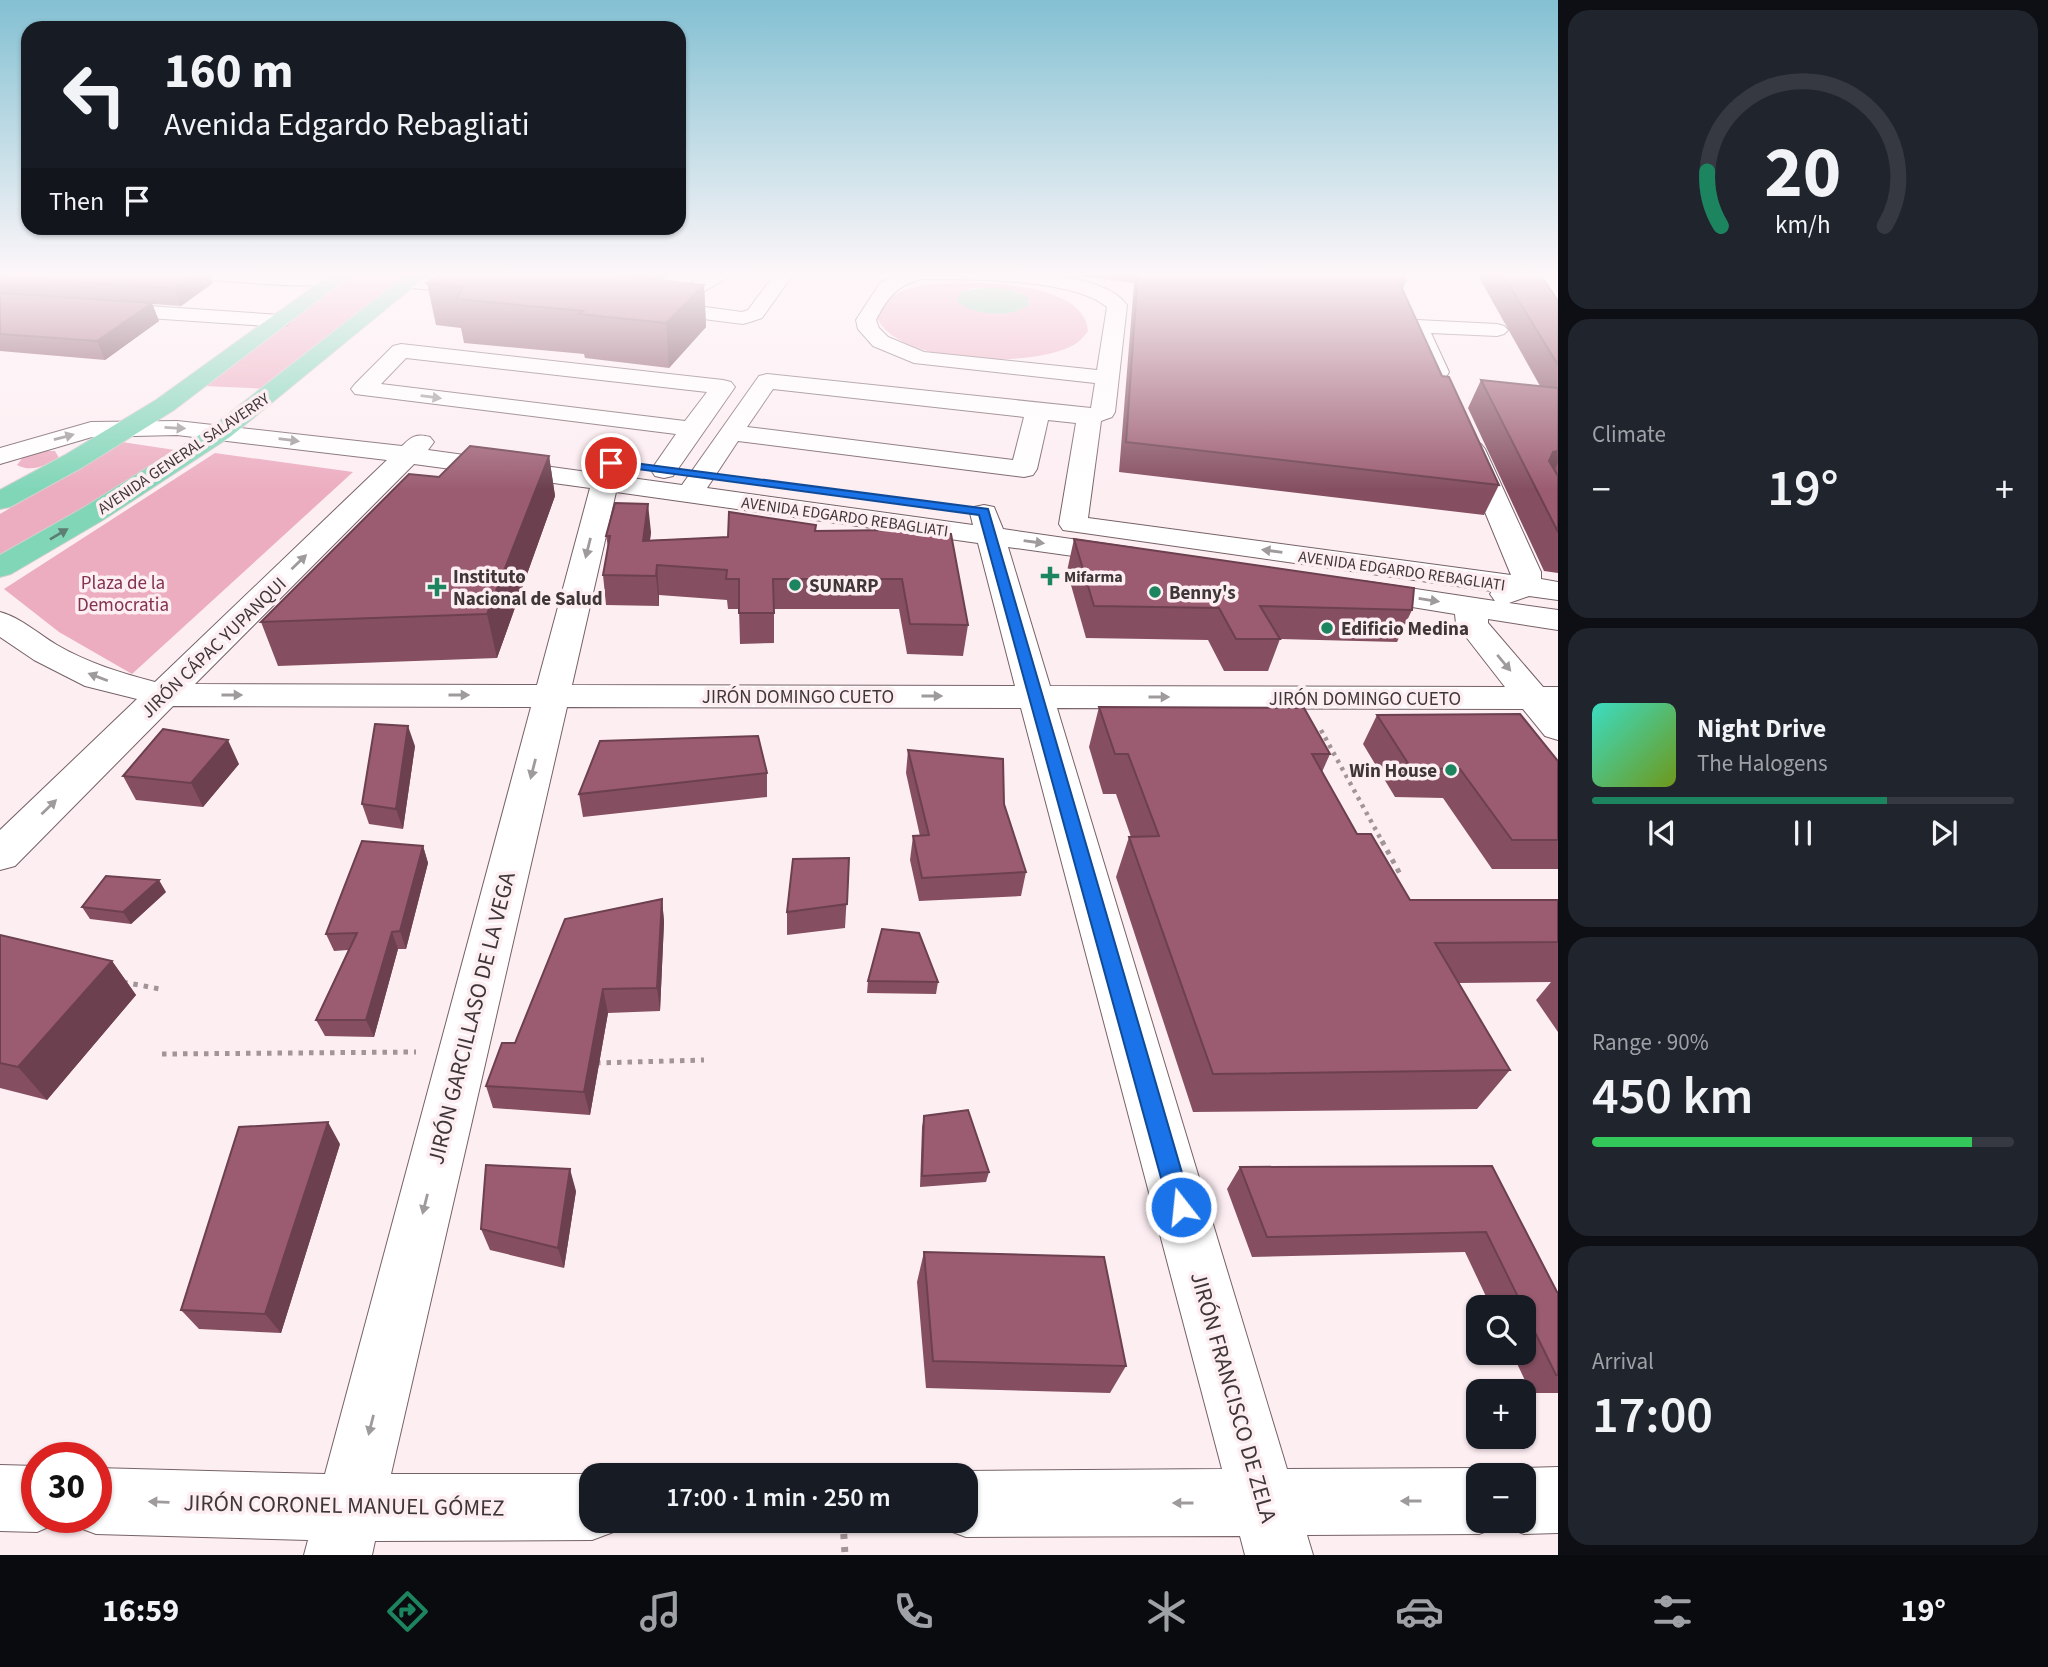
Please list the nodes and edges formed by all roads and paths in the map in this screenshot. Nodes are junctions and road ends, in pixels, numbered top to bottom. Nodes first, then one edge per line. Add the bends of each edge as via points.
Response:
1 (247, 345) edge
2 (332, 345) edge
3 (887, 345) edge
4 (1113, 345) edge
5 (1425, 345) edge
6 (1109, 378) junction
7 (1450, 400) edge
8 (165, 404) junction
9 (1038, 411) junction
10 (249, 412) junction
11 (1089, 417) junction
12 (1461, 424) edge
13 (130, 427) junction
14 (692, 429) junction
15 (221, 432) junction
16 (731, 433) junction
17 (417, 447) junction
18 (0, 456) edge
19 (664, 470) junction
20 (0, 478) edge
21 (34, 482) junction
22 (605, 482) junction
23 (696, 484) junction
24 (0, 501) edge
25 (987, 524) junction
26 (1073, 524) junction
27 (0, 568) edge
28 (1558, 591) edge
29 (1526, 601) junction
30 (1471, 606) junction
31 (1558, 620) edge
32 (0, 622) edge
33 (1558, 630) edge
34 (0, 653) edge
35 (46, 653) junction
36 (163, 695) junction
37 (552, 695) junction
38 (1036, 697) junction
39 (1303, 698) junction
40 (1546, 698) edge
41 (1558, 727) edge
42 (0, 855) edge
43 (1401, 874) dead end
44 (120, 981) dead end
45 (160, 989) dead end
46 (463, 1052) junction
47 (162, 1054) dead end
48 (704, 1060) dead end
49 (582, 1063) edge
50 (0, 1498) edge
51 (21, 1499) edge
52 (1558, 1500) edge
53 (1536, 1501) edge
54 (112, 1503) edge
55 (1466, 1503) edge
56 (978, 1505) edge
57 (579, 1508) edge
58 (1272, 1529) edge
59 (344, 1532) edge
60 (844, 1533) edge
61 (845, 1555) edge

1 - 8 main road
2 - 10 main road, AVENIDA GENERAL SALAVERRY
3 - 6 street via 922,358
4 - 6 street
5 - 7 street
6 - 11 street via 1104,412
8 - 10 street, AVENIDA EDGARDO REBAGLIATI
8 - 13 main road
9 - 11 street
9 - 16 street via 767,381
9 - 16 street via 1024,469
10 - 15 main road, AVENIDA GENERAL SALAVERRY
10 - 17 street, AVENIDA EDGARDO REBAGLIATI
11 - 26 street
12 - 29 street via 1526,572
13 -> 15 street, AVENIDA EDGARDO REBAGLIATI
18 -> 13 street, AVENIDA EDGARDO REBAGLIATI via 91,430
13 - 21 main road
14 -> 14 street via 723,387 401,351 363,389
14 - 19 street
15 -> 17 street, AVENIDA EDGARDO REBAGLIATI
27 -> 15 main road, AVENIDA GENERAL SALAVERRY
16 - 23 street
17 - 19 street, AVENIDA EDGARDO REBAGLIATI
17 - 22 street, AVENIDA EDGARDO REBAGLIATI
36 -> 17 street, JIRÓN CÁPAC YUPANQUI
19 - 23 street, AVENIDA EDGARDO REBAGLIATI
20 - 21 street
21 - 24 main road
22 - 23 street, AVENIDA EDGARDO REBAGLIATI
22 -> 37 street, JIRÓN GARCILLASO DE LA VEGA
23 - 25 street, AVENIDA EDGARDO REBAGLIATI
25 - 26 street, AVENIDA EDGARDO REBAGLIATI
25 -> 30 street, AVENIDA EDGARDO REBAGLIATI
25 - 38 street, JIRÓN FRANCISCO DE ZELA
29 -> 26 street, AVENIDA EDGARDO REBAGLIATI
28 - 29 street, AVENIDA EDGARDO REBAGLIATI
29 - 30 street, AVENIDA EDGARDO REBAGLIATI
29 - 31 street, AVENIDA EDGARDO REBAGLIATI
29 - 33 street
30 -> 40 street via 1472,624
32 - 35 street, JIRÓN DOMINGO CUETO
34 - 35 street, JIRÓN DOMINGO CUETO
36 -> 35 street, JIRÓN DOMINGO CUETO via 97,678
36 -> 37 street, JIRÓN DOMINGO CUETO
42 -> 36 street, JIRÓN CÁPAC YUPANQUI
37 -> 38 street, JIRÓN DOMINGO CUETO
37 -> 46 street, JIRÓN GARCILLASO DE LA VEGA
38 -> 39 street, JIRÓN DOMINGO CUETO
38 - 58 street, JIRÓN FRANCISCO DE ZELA
39 - 40 street, JIRÓN DOMINGO CUETO
39 - 43 path
40 - 41 street
44 - 45 path
46 - 47 path
46 -> 59 street, JIRÓN GARCILLASO DE LA VEGA
48 - 49 path
50 - 51 street
52 - 53 street
59 -> 54 street, JIRÓN CORONEL MANUEL GÓMEZ
55 -> 58 street
58 -> 56 street
57 - 59 street, JIRÓN CORONEL MANUEL GÓMEZ
60 - 61 path

